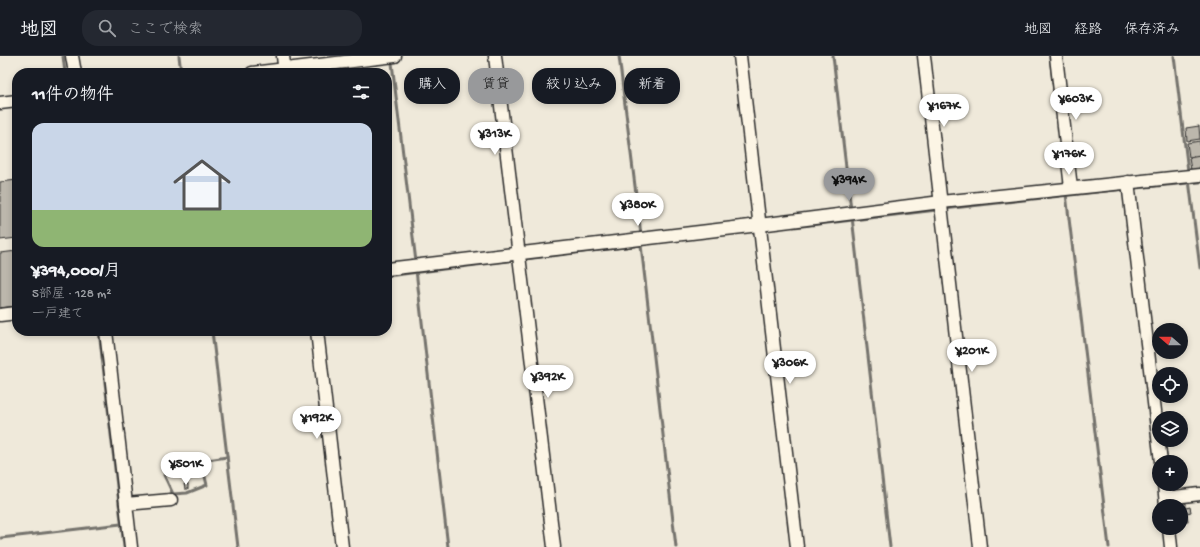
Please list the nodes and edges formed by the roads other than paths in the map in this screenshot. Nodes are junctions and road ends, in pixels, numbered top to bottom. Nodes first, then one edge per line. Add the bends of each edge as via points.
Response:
1 (72, 56) edge
2 (283, 56) edge
3 (395, 56) edge
4 (496, 56) edge
5 (740, 56) edge
6 (924, 56) edge
7 (1056, 56) edge
8 (73, 68) edge
9 (285, 68) edge
10 (307, 68) edge
11 (12, 102) edge
12 (0, 103) edge
13 (1200, 175) edge
14 (1128, 182) junction
15 (1071, 188) junction
16 (941, 202) junction
17 (759, 225) junction
18 (519, 253) junction
19 (392, 268) edge
20 (12, 314) edge
21 (0, 315) edge
22 (107, 336) edge
23 (317, 336) edge
24 (1160, 455) edge
25 (1200, 494) edge
26 (1179, 499) edge
27 (171, 500) dead end
28 (126, 504) junction
29 (1170, 535) edge
30 (131, 547) edge
31 (342, 547) edge
32 (554, 547) edge
33 (797, 547) edge
34 (980, 547) edge
35 (1171, 547) edge

1 - 8 street
2 - 9 street
3 - 10 street
4 - 18 street
5 - 17 street
6 - 16 street
7 - 15 street
11 - 12 street
13 - 14 street
14 - 15 street
14 - 24 street
15 - 16 street
16 - 17 street
16 - 34 street
17 - 18 street
17 - 33 street
18 - 19 street
18 - 32 street
20 - 21 street
22 - 28 street
23 - 31 street
25 - 26 street
27 - 28 street
28 - 30 street
29 - 35 street

